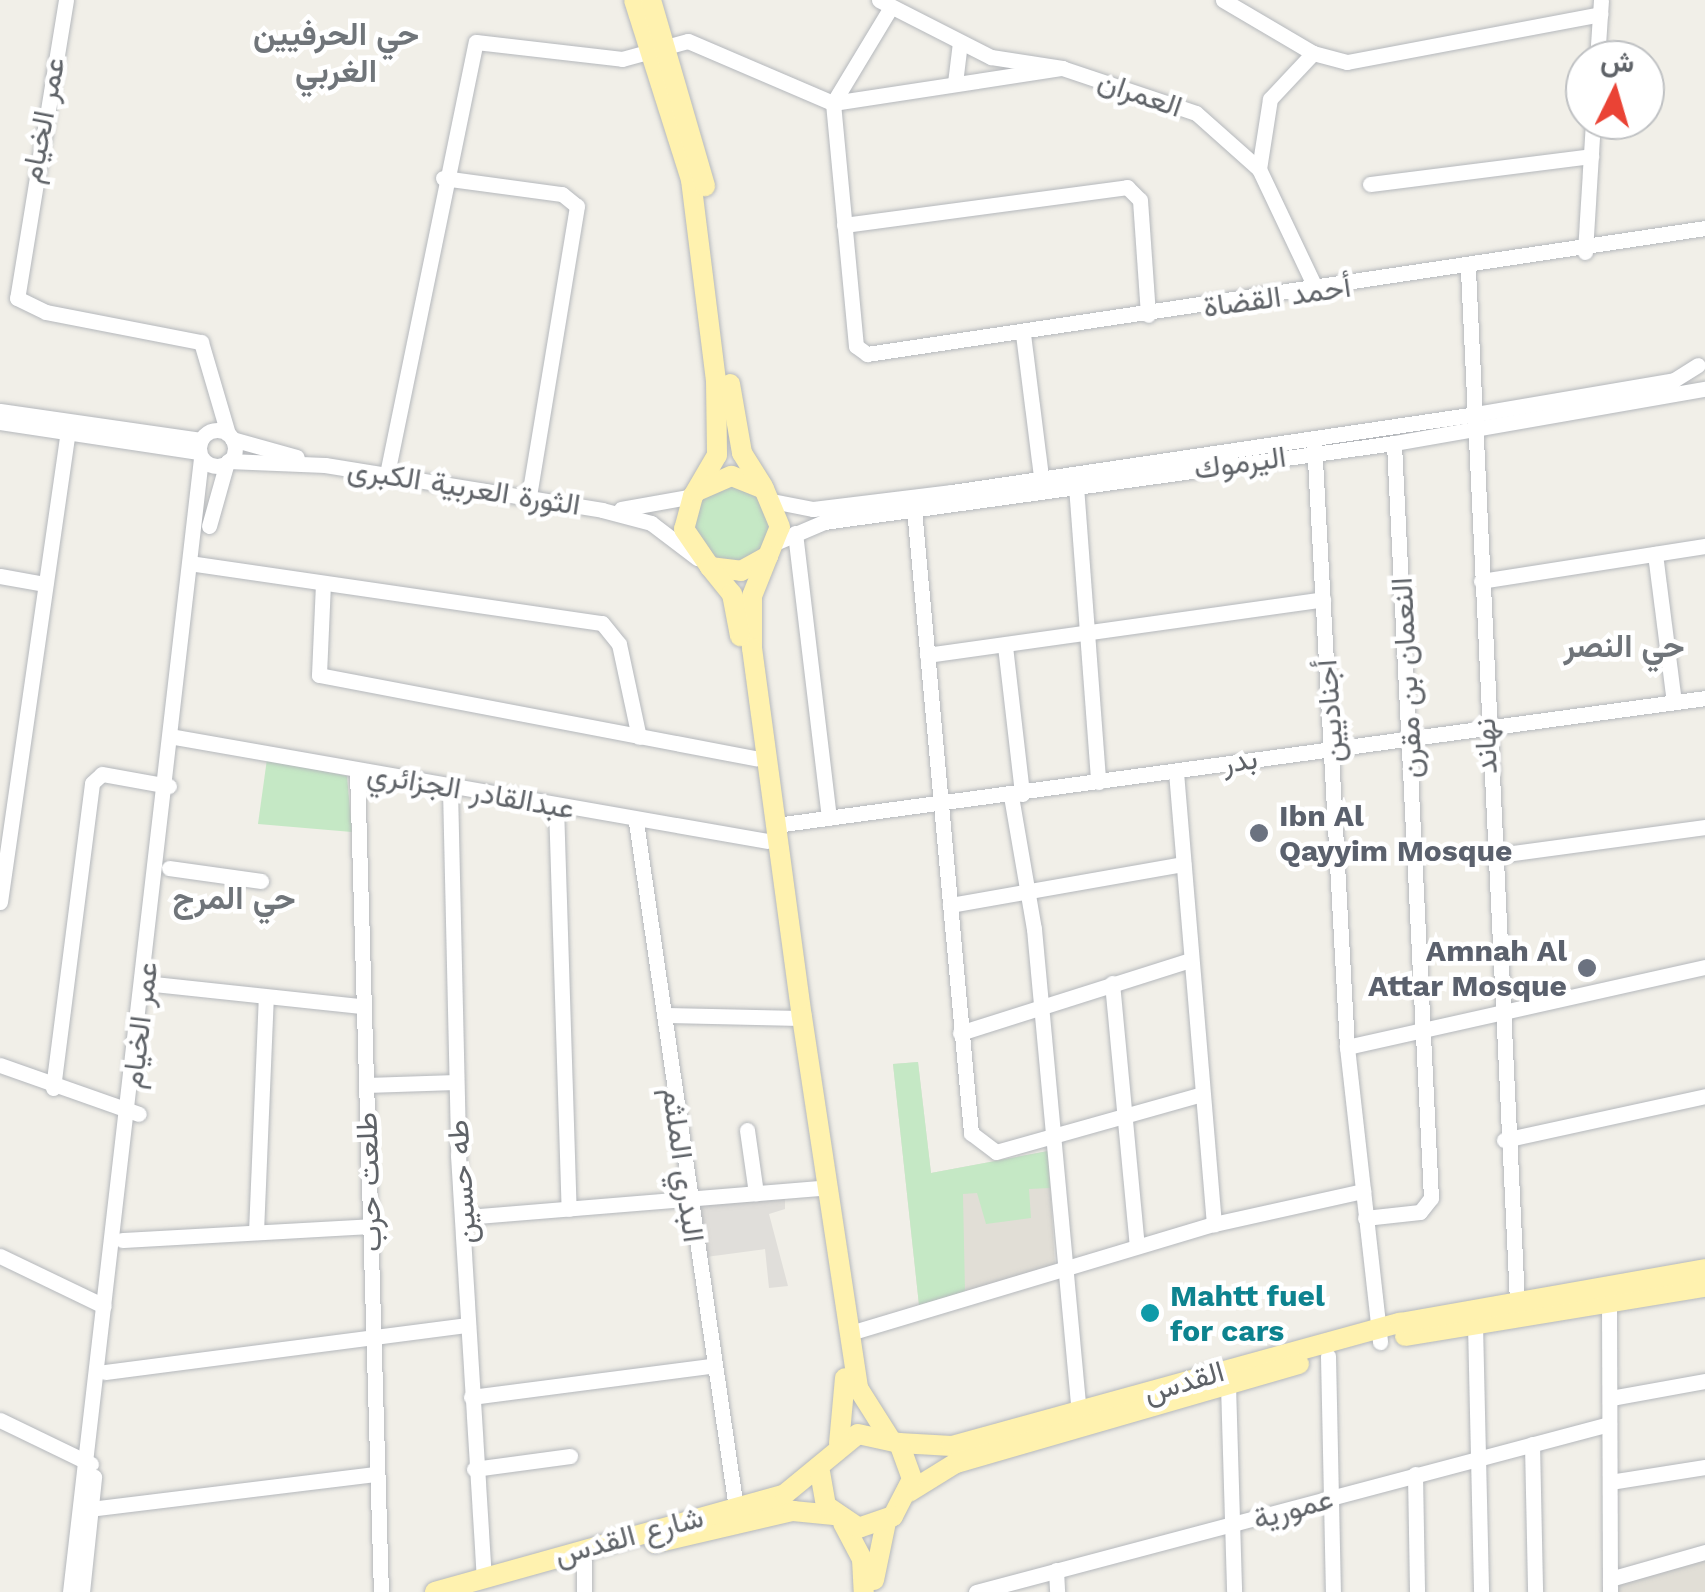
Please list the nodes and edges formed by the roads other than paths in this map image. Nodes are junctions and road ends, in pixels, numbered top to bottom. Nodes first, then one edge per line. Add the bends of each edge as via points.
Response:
1 (66, 0) edge
2 (634, 0) edge
3 (652, 0) edge
4 (1223, 0) edge
5 (885, 4) edge
6 (1601, 7) edge
7 (1599, 40) edge
8 (660, 44) junction
9 (960, 45) junction
10 (1313, 53) junction
11 (1062, 68) junction
12 (955, 83) junction
13 (833, 103) junction
14 (1592, 140) edge
15 (1591, 156) junction
16 (1260, 169) junction
17 (443, 178) junction
18 (1370, 184) dead end
19 (844, 225) junction
20 (1701, 233) edge
21 (1585, 252) junction
22 (1468, 270) junction
23 (1318, 291) junction
24 (1148, 315) junction
25 (1022, 334) junction
26 (1702, 356) edge
27 (1705, 387) edge
28 (214, 389) junction
29 (0, 411) edge
30 (0, 422) edge
31 (1476, 422) junction
32 (68, 427) junction
33 (230, 436) junction
34 (1394, 443) junction
35 (1315, 445) junction
36 (201, 446) junction
37 (228, 462) junction
38 (325, 465) junction
39 (387, 474) junction
40 (1042, 484) junction
41 (1076, 486) junction
42 (696, 493) junction
43 (768, 495) junction
44 (530, 496) junction
45 (914, 509) junction
46 (602, 510) junction
47 (780, 544) junction
48 (1705, 546) edge
49 (1656, 554) junction
50 (704, 562) junction
51 (200, 565) junction
52 (0, 576) edge
53 (1481, 581) junction
54 (324, 583) junction
55 (45, 584) junction
56 (1322, 599) junction
57 (1082, 634) junction
58 (1005, 646) junction
59 (927, 655) junction
60 (1705, 698) edge
61 (1674, 702) junction
62 (1485, 728) junction
63 (639, 737) junction
64 (180, 738) junction
65 (1410, 738) junction
66 (1332, 746) junction
67 (756, 758) junction
68 (0, 762) edge
69 (19, 764) junction
70 (357, 771) junction
71 (1176, 772) junction
72 (1098, 782) junction
73 (169, 786) junction
74 (450, 789) junction
75 (1016, 795) junction
76 (940, 804) junction
77 (556, 806) junction
78 (829, 818) junction
79 (636, 822) junction
80 (1705, 827) edge
81 (771, 833) junction
82 (1491, 856) junction
83 (1183, 864) junction
84 (169, 868) junction
85 (261, 881) dead end
86 (1026, 892) junction
87 (0, 902) edge
88 (950, 905) junction
89 (1190, 960) junction
90 (1705, 967) edge
91 (1112, 982) junction
92 (149, 984) junction
93 (266, 997) junction
94 (1040, 1004) junction
95 (361, 1006) junction
96 (1497, 1014) junction
97 (664, 1015) junction
98 (792, 1018) junction
99 (1427, 1030) junction
100 (960, 1033) junction
101 (1347, 1046) junction
102 (0, 1066) edge
103 (456, 1082) junction
104 (366, 1085) junction
105 (53, 1088) junction
106 (1199, 1095) junction
107 (1705, 1096) edge
108 (134, 1113) junction
109 (1122, 1117) junction
110 (747, 1130) dead end
111 (1050, 1138) junction
112 (1504, 1140) junction
113 (818, 1188) junction
114 (1364, 1191) junction
115 (756, 1192) junction
116 (685, 1198) junction
117 (569, 1209) junction
118 (466, 1217) junction
119 (1364, 1218) junction
120 (1214, 1224) junction
121 (372, 1226) junction
122 (256, 1232) junction
123 (122, 1240) junction
124 (1137, 1246) junction
125 (0, 1256) edge
126 (1062, 1269) junction
127 (1705, 1269) edge
128 (1705, 1287) edge
129 (1517, 1301) junction
130 (1610, 1303) junction
131 (104, 1306) junction
132 (1475, 1324) junction
133 (468, 1325) junction
134 (850, 1334) junction
135 (1379, 1335) junction
136 (374, 1339) junction
137 (1328, 1356) junction
138 (712, 1366) junction
139 (106, 1372) junction
140 (1705, 1381) edge
141 (1228, 1385) junction
142 (471, 1398) junction
143 (1612, 1398) junction
144 (1079, 1412) junction
145 (0, 1420) edge
146 (1609, 1424) junction
147 (894, 1440) junction
148 (839, 1444) junction
149 (1532, 1444) junction
150 (570, 1456) dead end
151 (1479, 1457) junction
152 (90, 1464) junction
153 (1705, 1467) edge
154 (474, 1469) junction
155 (820, 1473) junction
156 (376, 1474) junction
157 (1415, 1474) junction
158 (1610, 1482) junction
159 (909, 1492) junction
160 (1331, 1498) junction
161 (736, 1508) junction
162 (90, 1509) junction
163 (838, 1518) junction
164 (886, 1522) junction
165 (1233, 1526) junction
166 (1705, 1552) edge
167 (584, 1561) junction
168 (1056, 1570) junction
169 (479, 1584) edge
170 (1610, 1586) edge
171 (70, 1592) edge
172 (82, 1592) edge
173 (381, 1592) edge
174 (436, 1592) edge
175 (584, 1592) edge
176 (864, 1592) edge
177 (874, 1592) edge
178 (976, 1592) edge
179 (1057, 1592) edge
180 (1234, 1592) edge
181 (1333, 1592) edge
182 (1417, 1592) edge
183 (1481, 1592) edge
184 (1534, 1592) edge

1 - 28 street, عمر الخيام via 17,298 46,312 195,338 211,356
2 - 8 main road
3 - 8 main road
4 - 10 street
5 - 9 street, العمران
5 - 13 street
6 - 7 street
6 - 10 street via 1347,62
8 - 13 street via 696,43
8 - 17 street via 622,59 476,42
8 - 42 main road via 696,212 716,382 720,442
8 - 43 main road via 704,180 735,426
9 - 11 street, العمران
9 - 12 street
10 - 16 street via 1270,99
11 - 12 street
11 - 16 street, العمران via 1196,113
12 - 13 street
13 - 19 street
14 - 15 street
15 - 18 street
15 - 21 street
16 - 23 street, العمران
17 - 39 street
17 - 44 street via 562,194 577,206
19 - 24 street via 1127,186 1140,200
19 - 25 street, أحمد القضاة via 860,352
20 - 21 street, أحمد القضاة
21 - 22 street, أحمد القضاة
22 - 23 street, أحمد القضاة
22 - 31 street, نهاند
23 - 24 street, أحمد القضاة
24 - 25 street, أحمد القضاة
25 - 40 street
26 - 27 street
26 - 31 street, اليرموك via 1674,380
27 - 31 street, اليرموك
28 - 33 street, عمر الخيام
28 - 36 street, عمر الخيام
29 - 32 street
30 - 32 street
31 - 34 street, اليرموك
31 - 35 street, اليرموك
31 - 53 street, نهاند
32 - 36 street
32 - 55 street
33 - 36 street, الثورة العربية الكبرى
33 - 37 street, عمر الخيام
33 - 38 street, الثورة العربية الكبرى
34 - 35 street, اليرموك
34 - 65 street, النعمان بن مقرن
35 - 40 street, اليرموك
35 - 41 street, اليرموك
35 - 56 street, أجناديين
36 - 37 street, الثورة العربية الكبرى
36 - 51 street, عمر الخيام
37 - 38 street, الثورة العربية الكبرى
37 - 51 street, عمر الخيام
38 - 39 street, الثورة العربية الكبرى
39 - 44 street, الثورة العربية الكبرى
40 - 41 street, اليرموك
40 - 43 street, اليرموك via 831,508
40 - 45 street, اليرموك
41 - 57 street
42 - 43 main road via 731,476
42 - 46 street, الثورة العربية الكبرى
42 - 50 main road via 684,529
43 - 47 main road
44 - 46 street, الثورة العربية الكبرى
45 - 47 street, اليرموك
45 - 59 street
46 - 50 street, الثورة العربية الكبرى via 652,523
47 - 50 main road via 741,572
47 - 78 street
47 - 81 main road via 752,596
48 - 49 street
49 - 53 street
49 - 61 street
50 - 67 main road via 736,607
51 - 54 street
51 - 64 street, عمر الخيام
52 - 55 street
53 - 62 street, نهاند
54 - 63 street via 613,630
54 - 63 street via 319,675
55 - 69 street
56 - 57 street
56 - 66 street, أجناديين
57 - 58 street
57 - 72 street
58 - 59 street
58 - 75 street
59 - 76 street
60 - 61 street, بدر
61 - 62 street, بدر
62 - 65 street, بدر
62 - 82 street, نهاند
63 - 67 street
64 - 70 street, عبدالقادر الجزائري
64 - 73 street, عمر الخيام
64 - 84 street, عمر الخيام
65 - 66 street, بدر
65 - 99 street, النعمان بن مقرن
66 - 71 street, بدر
66 - 101 street, أجناديين
67 - 81 main road
68 - 69 street
69 - 87 street
70 - 74 street, عبدالقادر الجزائري
70 - 95 street, طلعت حرب
71 - 72 street, بدر
71 - 83 street
72 - 75 street, بدر
73 - 92 street, عمر الخيام
73 - 105 street via 102,774 92,783
74 - 77 street, عبدالقادر الجزائري
74 - 103 street, طه حسين
75 - 76 street, بدر
75 - 86 street
76 - 78 street, بدر
76 - 88 street
77 - 79 street, عبدالقادر الجزائري
77 - 117 street
78 - 81 street, بدر
79 - 81 street, عبدالقادر الجزائري
79 - 97 street, البدري الملثم
80 - 82 street
81 - 98 main road
81 - 134 main road
82 - 96 street, نهاند
83 - 86 street
83 - 89 street
84 - 85 street
84 - 92 street, عمر الخيام
86 - 88 street
86 - 94 street
88 - 100 street
89 - 91 street
89 - 106 street
90 - 96 street
91 - 94 street
91 - 109 street
92 - 93 street
92 - 108 street, عمر الخيام
93 - 95 street
93 - 122 street
94 - 100 street
94 - 111 street
95 - 104 street, طلعت حرب
96 - 99 street
96 - 112 street, نهاند
97 - 98 street
97 - 116 street, البدري الملثم
98 - 113 main road
99 - 101 street
99 - 119 street, النعمان بن مقرن via 1431,1198 1420,1212
100 - 111 street via 977,1144 996,1152
101 - 114 street, أجناديين
102 - 105 street
103 - 104 street
103 - 118 street, طه حسين
104 - 121 street, طلعت حرب
105 - 108 street
106 - 109 street
106 - 120 street
107 - 112 street
108 - 123 street, عمر الخيام
108 - 131 street, عمر الخيام
109 - 111 street
109 - 124 street
110 - 115 street
111 - 126 street
112 - 129 street, نهاند
113 - 115 street
113 - 148 main road via 848,1403
114 - 119 street, أجناديين
114 - 120 street
115 - 116 street
116 - 117 street
116 - 138 street, البدري الملثم
117 - 118 street
118 - 133 street, طه حسين
119 - 135 street, أجناديين
120 - 124 street
121 - 122 street
121 - 136 street, طلعت حرب
122 - 123 street
123 - 139 street, عمر الخيام
124 - 126 street
125 - 131 street
126 - 134 street
126 - 144 street
127 - 129 main road, القدس
128 - 130 main road, القدس
129 - 135 main road, القدس
130 - 132 main road, القدس
130 - 143 street
131 - 152 street, عمر الخيام
132 - 135 main road, القدس
132 - 151 street
133 - 136 street
133 - 142 street, طه حسين
134 - 147 main road via 861,1400
135 - 137 main road, القدس
135 - 144 main road, القدس
136 - 139 street
136 - 156 street, طلعت حرب
137 - 141 main road, القدس
137 - 160 street
138 - 142 street
138 - 161 street, البدري الملثم
139 - 152 street, عمر الخيام
140 - 143 street
141 - 159 main road, القدس via 956,1463
141 - 165 street
142 - 154 street, طه حسين
143 - 146 street
144 - 147 main road, القدس via 952,1446
145 - 152 street
146 - 149 street, عمورية
146 - 158 street
147 - 148 main road via 858,1434
147 - 159 main road via 912,1466
148 - 155 main road
149 - 151 street, عمورية
149 - 184 street
150 - 154 street
151 - 157 street, عمورية
151 - 183 street
152 - 162 street, عمر الخيام
152 - 171 street, عمر الخيام
153 - 158 street
154 - 169 street, طه حسين
155 - 161 main road, شارع القدس
155 - 163 main road
156 - 162 street
156 - 173 street, طلعت حرب
157 - 160 street, عمورية
157 - 182 street
158 - 170 street
159 - 164 main road
160 - 165 street, عمورية
160 - 181 street
161 - 169 main road, شارع القدس
162 - 172 street, عمر الخيام
163 - 164 main road
163 - 167 main road via 783,1512
163 - 176 main road via 862,1558
164 - 177 main road
165 - 168 street, عمورية
165 - 180 street
166 - 170 street
167 - 169 main road
167 - 175 street
168 - 178 street, عمورية
168 - 179 street
169 - 174 main road, شارع القدس

